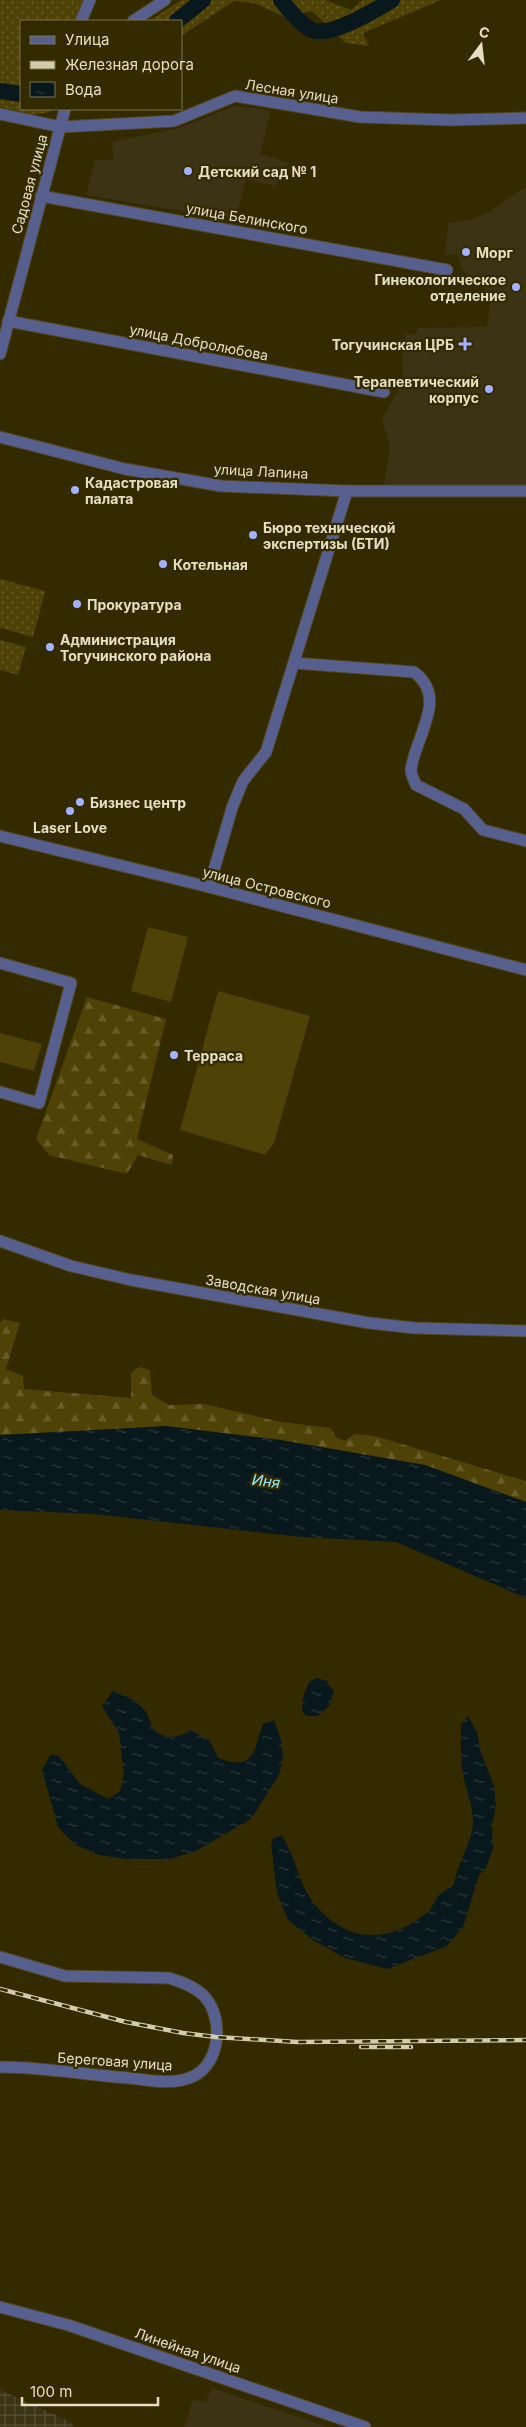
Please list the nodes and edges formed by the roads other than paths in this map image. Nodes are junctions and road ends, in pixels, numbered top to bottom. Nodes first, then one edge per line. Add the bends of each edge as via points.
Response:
1 (90, 0) edge
2 (165, 0) edge
3 (81, 20) edge
4 (135, 20) edge
5 (64, 110) edge
6 (0, 114) edge
7 (526, 118) edge
8 (61, 127) junction
9 (41, 196) junction
10 (447, 270) dead end
11 (8, 321) junction
12 (0, 354) edge
13 (384, 392) dead end
14 (0, 437) edge
15 (347, 491) junction
16 (526, 491) edge
17 (294, 663) junction
18 (0, 836) edge
19 (526, 841) edge
20 (209, 887) junction
21 (0, 963) edge
22 (526, 970) edge
23 (0, 1092) edge
24 (0, 1241) edge
25 (526, 1331) edge
26 (0, 1957) edge
27 (0, 2067) edge
28 (0, 2307) edge
29 (365, 2427) edge

1 - 3 street
2 - 4 street
5 - 8 street, Садовая улица
6 - 8 street, Лесная улица
7 - 8 street, Лесная улица via 360,117 235,96 174,121
8 - 9 street, Садовая улица
9 - 10 street, улица Белинского
9 - 11 street, Садовая улица
11 - 12 street, Садовая улица
11 - 13 street, улица Добролюбова
14 - 15 street, улица Лапина via 125,469 221,486
15 - 16 street, улица Лапина
15 - 17 street
17 - 19 street via 414,672 420,676 425,680 431,699 410,772 416,785 464,809 483,830
17 - 20 street via 266,752 243,781 236,799
18 - 20 street, улица Островского
20 - 22 street, улица Островского
21 - 23 street via 71,983 39,1103
24 - 25 street, Заводская улица via 71,1266 131,1280 368,1323 415,1328
26 - 27 street, Береговая улица via 65,1976 177,1980 205,1997 214,2016 216,2037 206,2068 187,2079 149,2080
28 - 29 street, Линейная улица via 68,2325

